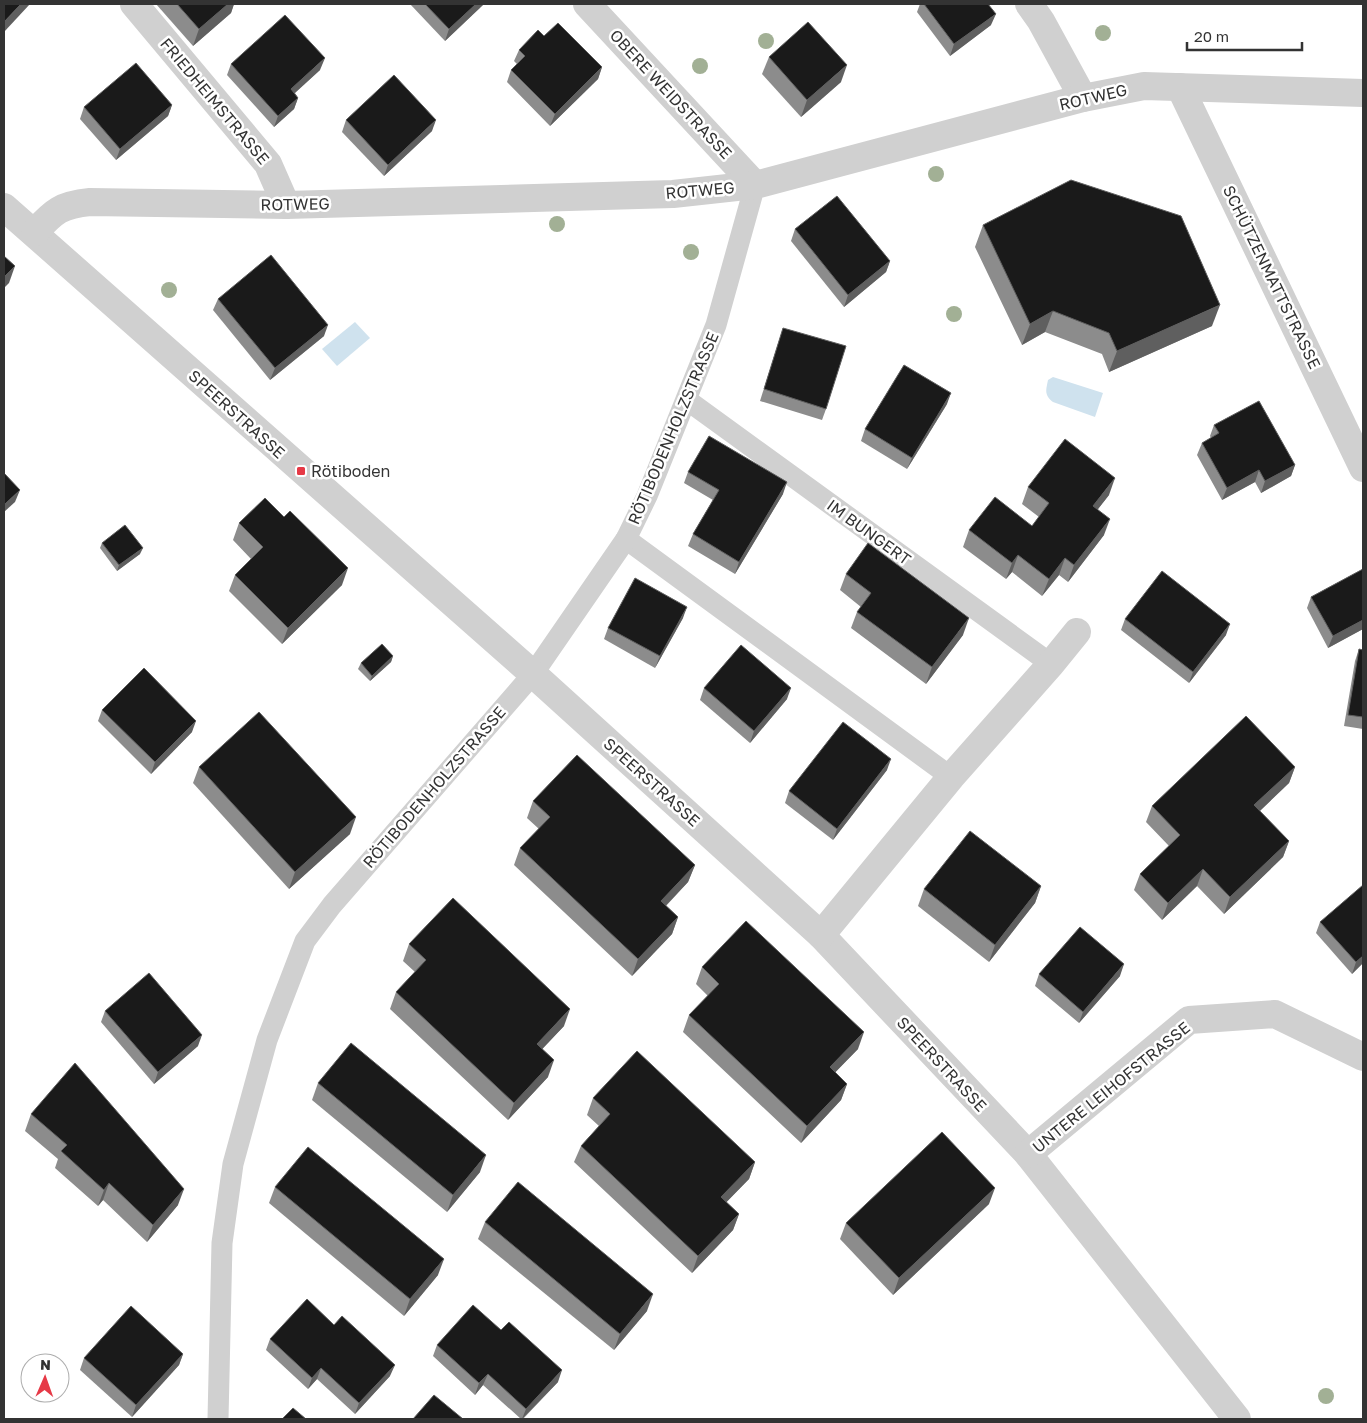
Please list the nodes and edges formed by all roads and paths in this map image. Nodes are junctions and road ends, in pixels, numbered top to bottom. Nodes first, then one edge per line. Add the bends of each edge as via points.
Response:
1 (134, 4) edge
2 (587, 4) edge
3 (1029, 4) edge
4 (1180, 87) junction
5 (1363, 93) edge
6 (1083, 98) junction
7 (755, 185) junction
8 (286, 205) junction
9 (4, 207) edge
10 (35, 232) junction
11 (686, 400) junction
12 (1363, 468) edge
13 (626, 539) junction
14 (1078, 632) dead end
15 (1052, 664) junction
16 (533, 674) junction
17 (951, 777) junction
18 (821, 935) junction
19 (1363, 1057) edge
20 (1028, 1154) junction
21 (218, 1419) edge
22 (1237, 1419) edge

1 - 8 street, FRIEDHEIMSTRASSE via 268,164
2 - 7 street, OBERE WEIDSTRASSE
3 - 6 street
4 - 5 street, ROTWEG
4 - 6 street, ROTWEG via 1144,86
4 - 12 street, SCHÜTZENMATTSTRASSE
6 - 7 street, ROTWEG
7 - 8 street, ROTWEG via 673,194
7 - 11 lane, RÖTIBODENHOLZSTRASSE via 716,325
8 - 10 street, ROTWEG via 70,204 56,211
9 - 10 street, SPEERSTRASSE
10 - 16 street, SPEERSTRASSE
11 - 13 lane, RÖTIBODENHOLZSTRASSE
11 - 15 lane, IM BUNGERT
13 - 16 lane, RÖTIBODENHOLZSTRASSE
13 - 17 lane
14 - 15 street
15 - 17 street
16 - 18 street, SPEERSTRASSE
16 - 21 lane, RÖTIBODENHOLZSTRASSE via 332,905 305,941 266,1040 233,1164 222,1243
17 - 18 street
18 - 20 street, SPEERSTRASSE
19 - 20 street, UNTERE LEIHOFSTRASSE via 1275,1014 1190,1020
20 - 22 street, SPEERSTRASSE

